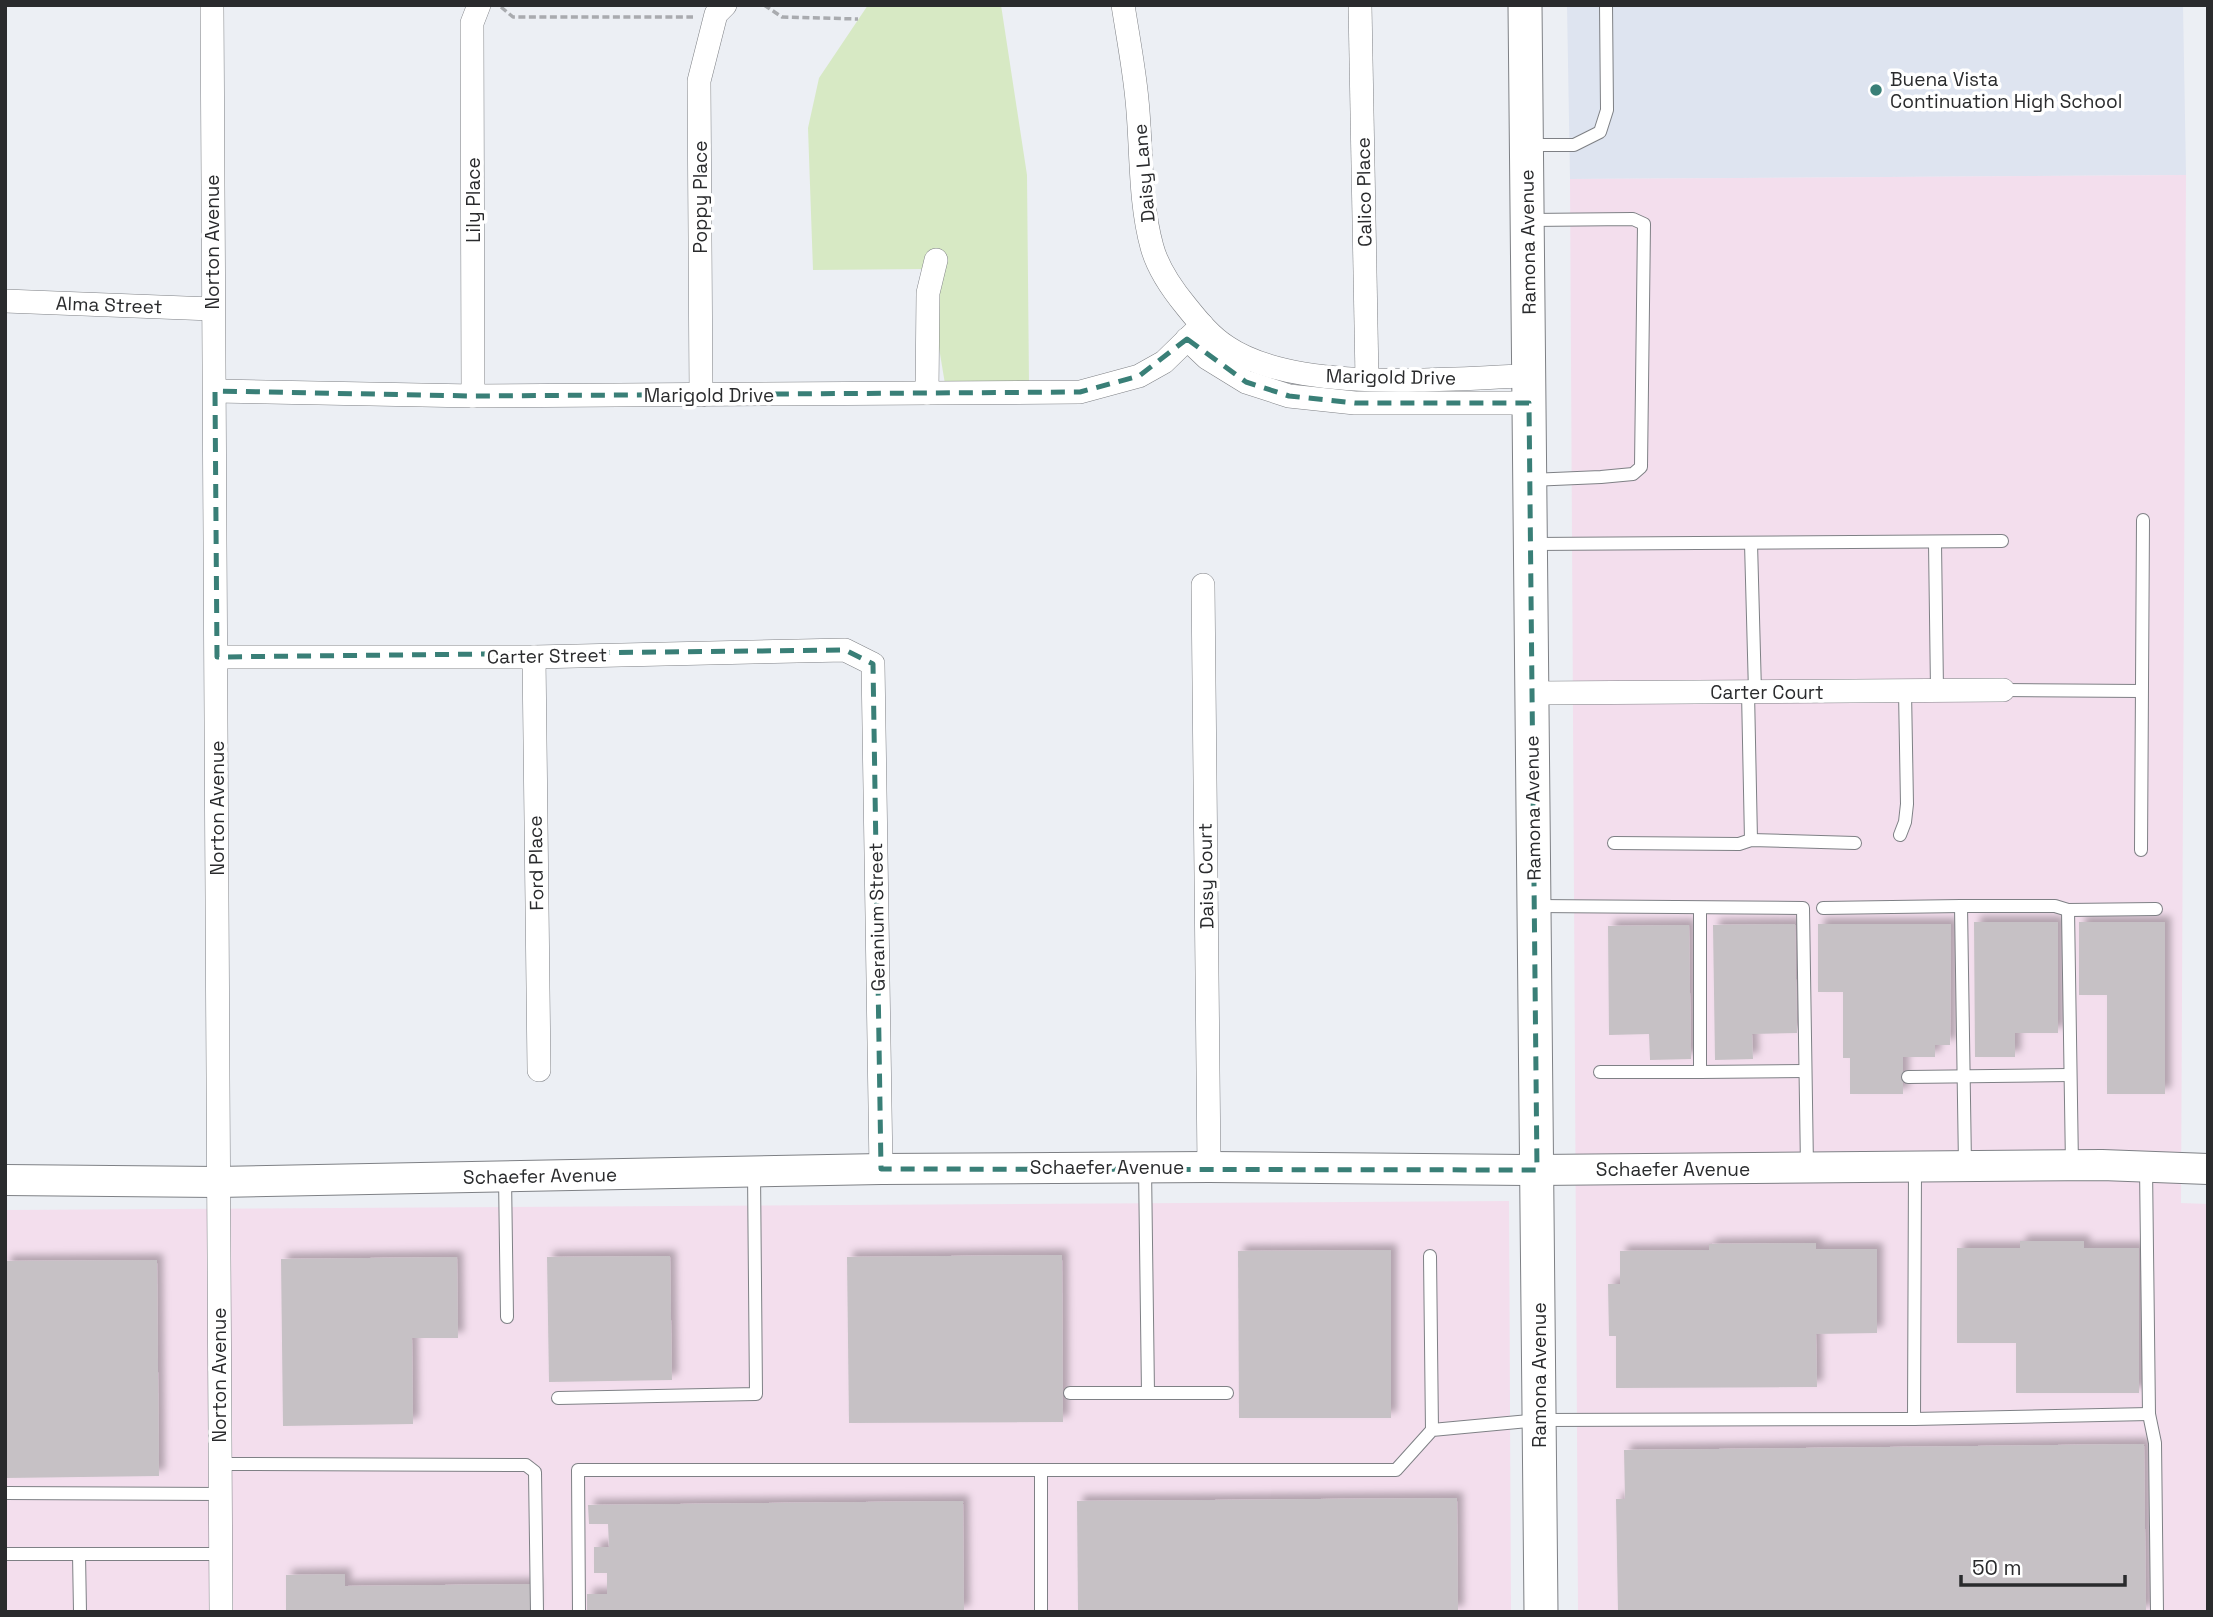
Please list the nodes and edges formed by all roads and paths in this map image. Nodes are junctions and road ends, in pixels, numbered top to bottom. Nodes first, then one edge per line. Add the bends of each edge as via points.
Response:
1 (212, 5) edge
2 (478, 5) edge
3 (499, 5) edge
4 (724, 5) edge
5 (764, 5) edge
6 (1123, 5) edge
7 (1360, 5) edge
8 (1525, 5) edge
9 (1606, 5) edge
10 (702, 12) dead end
11 (858, 19) dead end
12 (1527, 145) junction
13 (1527, 220) junction
14 (936, 260) dead end
15 (5, 302) edge
16 (212, 309) junction
17 (1194, 332) junction
18 (1367, 379) junction
19 (1529, 390) junction
20 (215, 391) junction
21 (927, 393) junction
22 (701, 395) junction
23 (473, 396) junction
24 (1530, 480) junction
25 (2143, 520) dead end
26 (2002, 541) dead end
27 (1751, 543) junction
28 (1935, 543) junction
29 (1531, 544) junction
30 (1203, 585) dead end
31 (217, 657) junction
32 (534, 657) junction
33 (873, 664) joint
34 (1937, 690) junction
35 (2003, 690) joint
36 (1905, 691) junction
37 (2141, 691) junction
38 (1531, 692) junction
39 (1752, 692) junction
40 (1900, 835) dead end
41 (1751, 840) junction
42 (1614, 843) dead end
43 (1855, 843) dead end
44 (2141, 850) dead end
45 (1534, 906) junction
46 (1961, 906) junction
47 (1822, 908) dead end
48 (1700, 909) junction
49 (2157, 909) dead end
50 (2068, 910) junction
51 (539, 1070) dead end
52 (1805, 1071) junction
53 (1600, 1072) dead end
54 (1700, 1072) junction
55 (2069, 1075) junction
56 (1963, 1076) junction
57 (1908, 1077) dead end
58 (2072, 1165) junction
59 (1144, 1167) junction
60 (1209, 1167) junction
61 (1915, 1167) junction
62 (1965, 1167) junction
63 (2146, 1167) junction
64 (1807, 1168) junction
65 (881, 1169) junction
66 (1537, 1170) junction
67 (2208, 1170) edge
68 (754, 1172) junction
69 (505, 1176) junction
70 (5, 1180) edge
71 (217, 1182) junction
72 (1430, 1256) dead end
73 (507, 1317) dead end
74 (1070, 1392) dead end
75 (1148, 1392) junction
76 (1227, 1392) dead end
77 (558, 1398) dead end
78 (2149, 1414) junction
79 (1914, 1419) junction
80 (1540, 1420) junction
81 (1432, 1430) junction
82 (220, 1464) junction
83 (1041, 1469) junction
84 (5, 1493) edge
85 (220, 1494) junction
86 (5, 1554) edge
87 (79, 1554) junction
88 (221, 1554) junction
89 (80, 1612) edge
90 (221, 1612) edge
91 (537, 1612) edge
92 (579, 1612) edge
93 (1041, 1612) edge
94 (1541, 1612) edge
95 (2157, 1612) edge

1 - 16 street, Norton Avenue
2 - 23 street, Lily Place via 472,23
3 - 10 path via 513,17 690,18
4 - 22 street, Poppy Place via 716,14 699,81
5 - 11 path via 782,17
6 - 17 street, Daisy Lane via 1152,248
7 - 18 street, Calico Place
8 - 12 main road, Ramona Avenue
9 - 12 lane via 1607,110 1600,132 1574,145
12 - 13 main road, Ramona Avenue
13 - 19 main road, Ramona Avenue
13 - 24 lane via 1633,219 1644,224 1641,467 1633,474
14 - 21 street via 928,293
15 - 16 street, Alma Street
16 - 20 street, Norton Avenue
17 - 18 street, Marigold Drive via 1265,366
17 - 19 street, Marigold Drive via 1216,364 1246,382 1289,396 1355,403
17 - 21 street, Marigold Drive via 1164,362 1139,376 1080,392
18 - 19 street, Marigold Drive
19 - 24 main road, Ramona Avenue
20 - 23 street, Marigold Drive
20 - 31 street, Norton Avenue
21 - 22 street, Marigold Drive
22 - 23 street, Marigold Drive
24 - 29 main road, Ramona Avenue
25 - 37 lane
26 - 28 lane
27 - 28 lane
27 - 29 lane
27 - 39 lane
28 - 34 lane
29 - 38 main road, Ramona Avenue
30 - 60 street, Daisy Court
31 - 32 street, Carter Street
31 - 71 street, Norton Avenue
32 - 33 street, Carter Street via 845,650
32 - 51 street, Ford Place
33 - 65 street, Geranium Street
34 - 35 street, Carter Court
34 - 36 street, Carter Court
35 - 37 lane
36 - 39 street, Carter Court
36 - 40 lane via 1907,804
37 - 44 lane
38 - 39 street, Carter Court
38 - 45 main road, Ramona Avenue
39 - 41 lane
41 - 42 lane via 1739,844
41 - 43 lane
45 - 48 lane
45 - 66 main road, Ramona Avenue
46 - 47 lane
46 - 50 lane via 2055,906
46 - 56 lane
48 - 52 lane via 1803,908
48 - 54 lane
49 - 50 lane
50 - 55 lane
52 - 54 lane
52 - 64 lane
53 - 54 lane
55 - 56 lane
55 - 58 lane
56 - 57 lane
56 - 62 lane
58 - 62 street, Schaefer Avenue
58 - 63 street, Schaefer Avenue
59 - 60 street, Schaefer Avenue
59 - 65 street, Schaefer Avenue
59 - 75 lane
60 - 66 street, Schaefer Avenue
61 - 62 street, Schaefer Avenue
61 - 64 street, Schaefer Avenue
61 - 79 lane
63 - 67 street, Schaefer Avenue
63 - 78 lane
64 - 66 street, Schaefer Avenue
65 - 68 street, Schaefer Avenue
66 - 80 main road, Ramona Avenue
68 - 69 street, Schaefer Avenue
68 - 77 lane via 756,1394
69 - 71 street, Schaefer Avenue
69 - 73 lane
70 - 71 street, Schaefer Avenue
71 - 82 street, Norton Avenue
72 - 81 lane
74 - 75 lane
75 - 76 lane
78 - 79 lane
78 - 95 lane via 2155,1443
79 - 80 lane
80 - 81 lane
80 - 94 main road, Ramona Avenue
81 - 83 lane via 1396,1469
82 - 85 street, Norton Avenue
82 - 91 lane via 526,1465 535,1472
83 - 92 lane via 578,1470
83 - 93 lane
84 - 85 lane
85 - 88 street, Norton Avenue
86 - 87 lane
87 - 88 lane
87 - 89 lane
88 - 90 street, Norton Avenue

